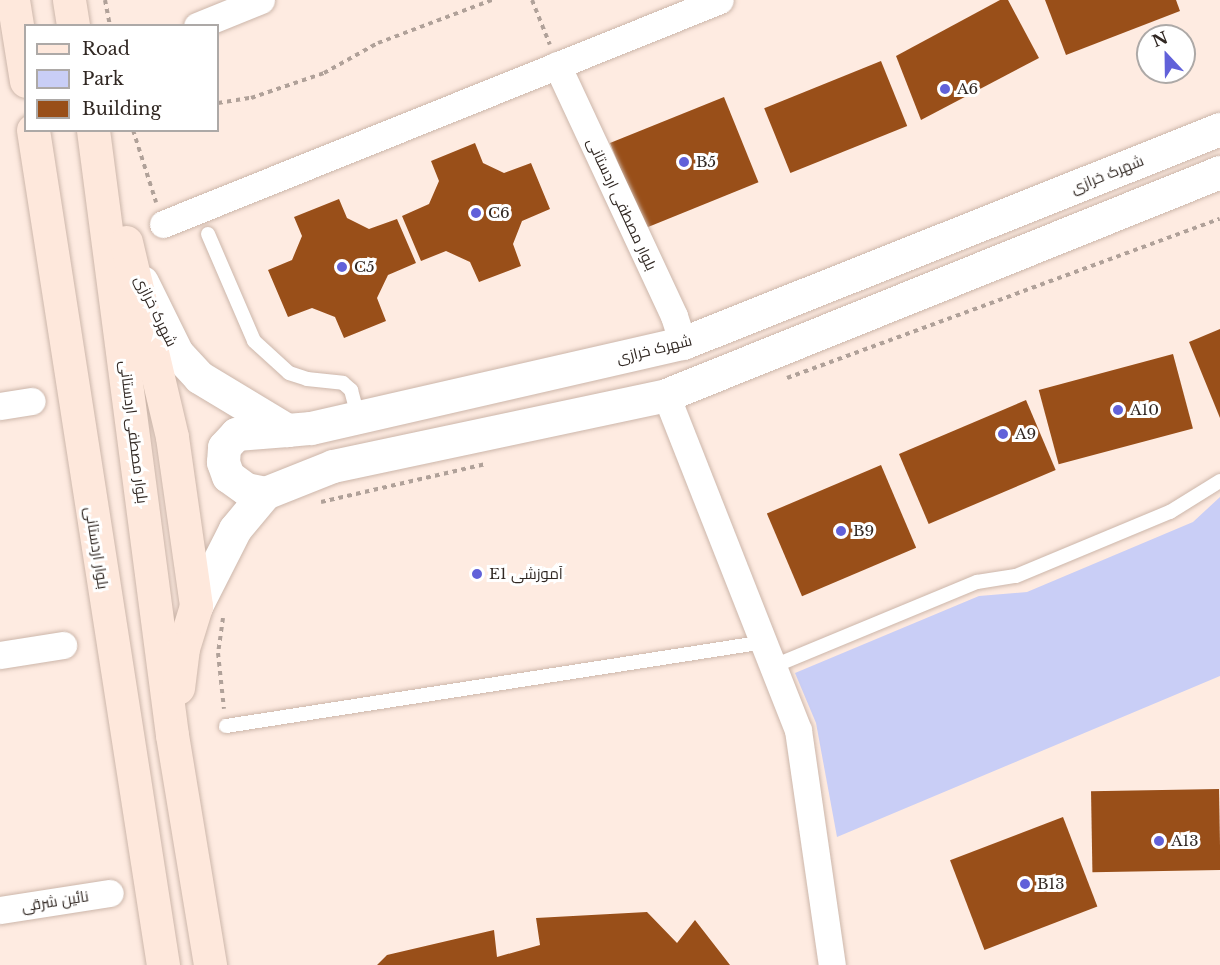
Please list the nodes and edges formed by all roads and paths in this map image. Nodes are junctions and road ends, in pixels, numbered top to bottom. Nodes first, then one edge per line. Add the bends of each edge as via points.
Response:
1 (69, 0) edge
2 (105, 0) edge
3 (261, 0) edge
4 (492, 0) edge
5 (532, 0) edge
6 (720, 0) edge
7 (10, 7) edge
8 (73, 24) edge
9 (110, 24) edge
10 (203, 24) edge
11 (557, 65) junction
12 (24, 72) edge
13 (219, 103) edge
14 (1220, 129) edge
15 (33, 132) edge
16 (134, 132) edge
17 (96, 146) edge
18 (1220, 172) edge
19 (163, 224) joint
20 (208, 234) dead end
21 (134, 266) junction
22 (683, 343) junction
23 (666, 394) junction
24 (32, 401) dead end
25 (0, 406) edge
26 (358, 417) junction
27 (287, 430) junction
28 (1220, 481) edge
29 (265, 493) junction
30 (196, 606) junction
31 (63, 645) dead end
32 (770, 654) junction
33 (0, 655) edge
34 (226, 726) dead end
35 (172, 735) junction
36 (110, 893) dead end
37 (0, 910) edge
38 (163, 965) edge
39 (210, 965) edge
40 (832, 965) edge

1 - 8 main road
2 - 9 path
3 - 10 street
4 - 13 path via 378,43 324,73 251,98
5 - 11 path
6 - 11 street
7 - 12 main road
11 - 19 street
11 - 22 street, بلوار مصطفی اردستانی
14 - 22 street, شهرک خرازی
15 - 38 main road, بلوار اردستانی
16 - 19 path
17 - 21 main road
17 - 35 main road, بلوار مصطفی اردستانی
18 - 23 street
20 - 26 lane via 254,340 289,373 343,383 351,390
21 - 27 street, شهرک خرازی via 177,353 199,377
21 - 30 main road via 172,437
22 - 26 street, شهرک خرازی
23 - 29 street via 333,466
23 - 32 street
24 - 25 street
26 - 27 street, شهرک خرازی
27 - 29 street via 236,434 224,447 223,462 228,476 246,489
28 - 32 lane via 1170,512 1016,576 977,582
29 - 30 street via 235,529
30 - 35 main road via 183,648
31 - 33 street
32 - 34 lane
32 - 40 street via 798,730
35 - 39 main road
36 - 37 street, نائین شرقی

